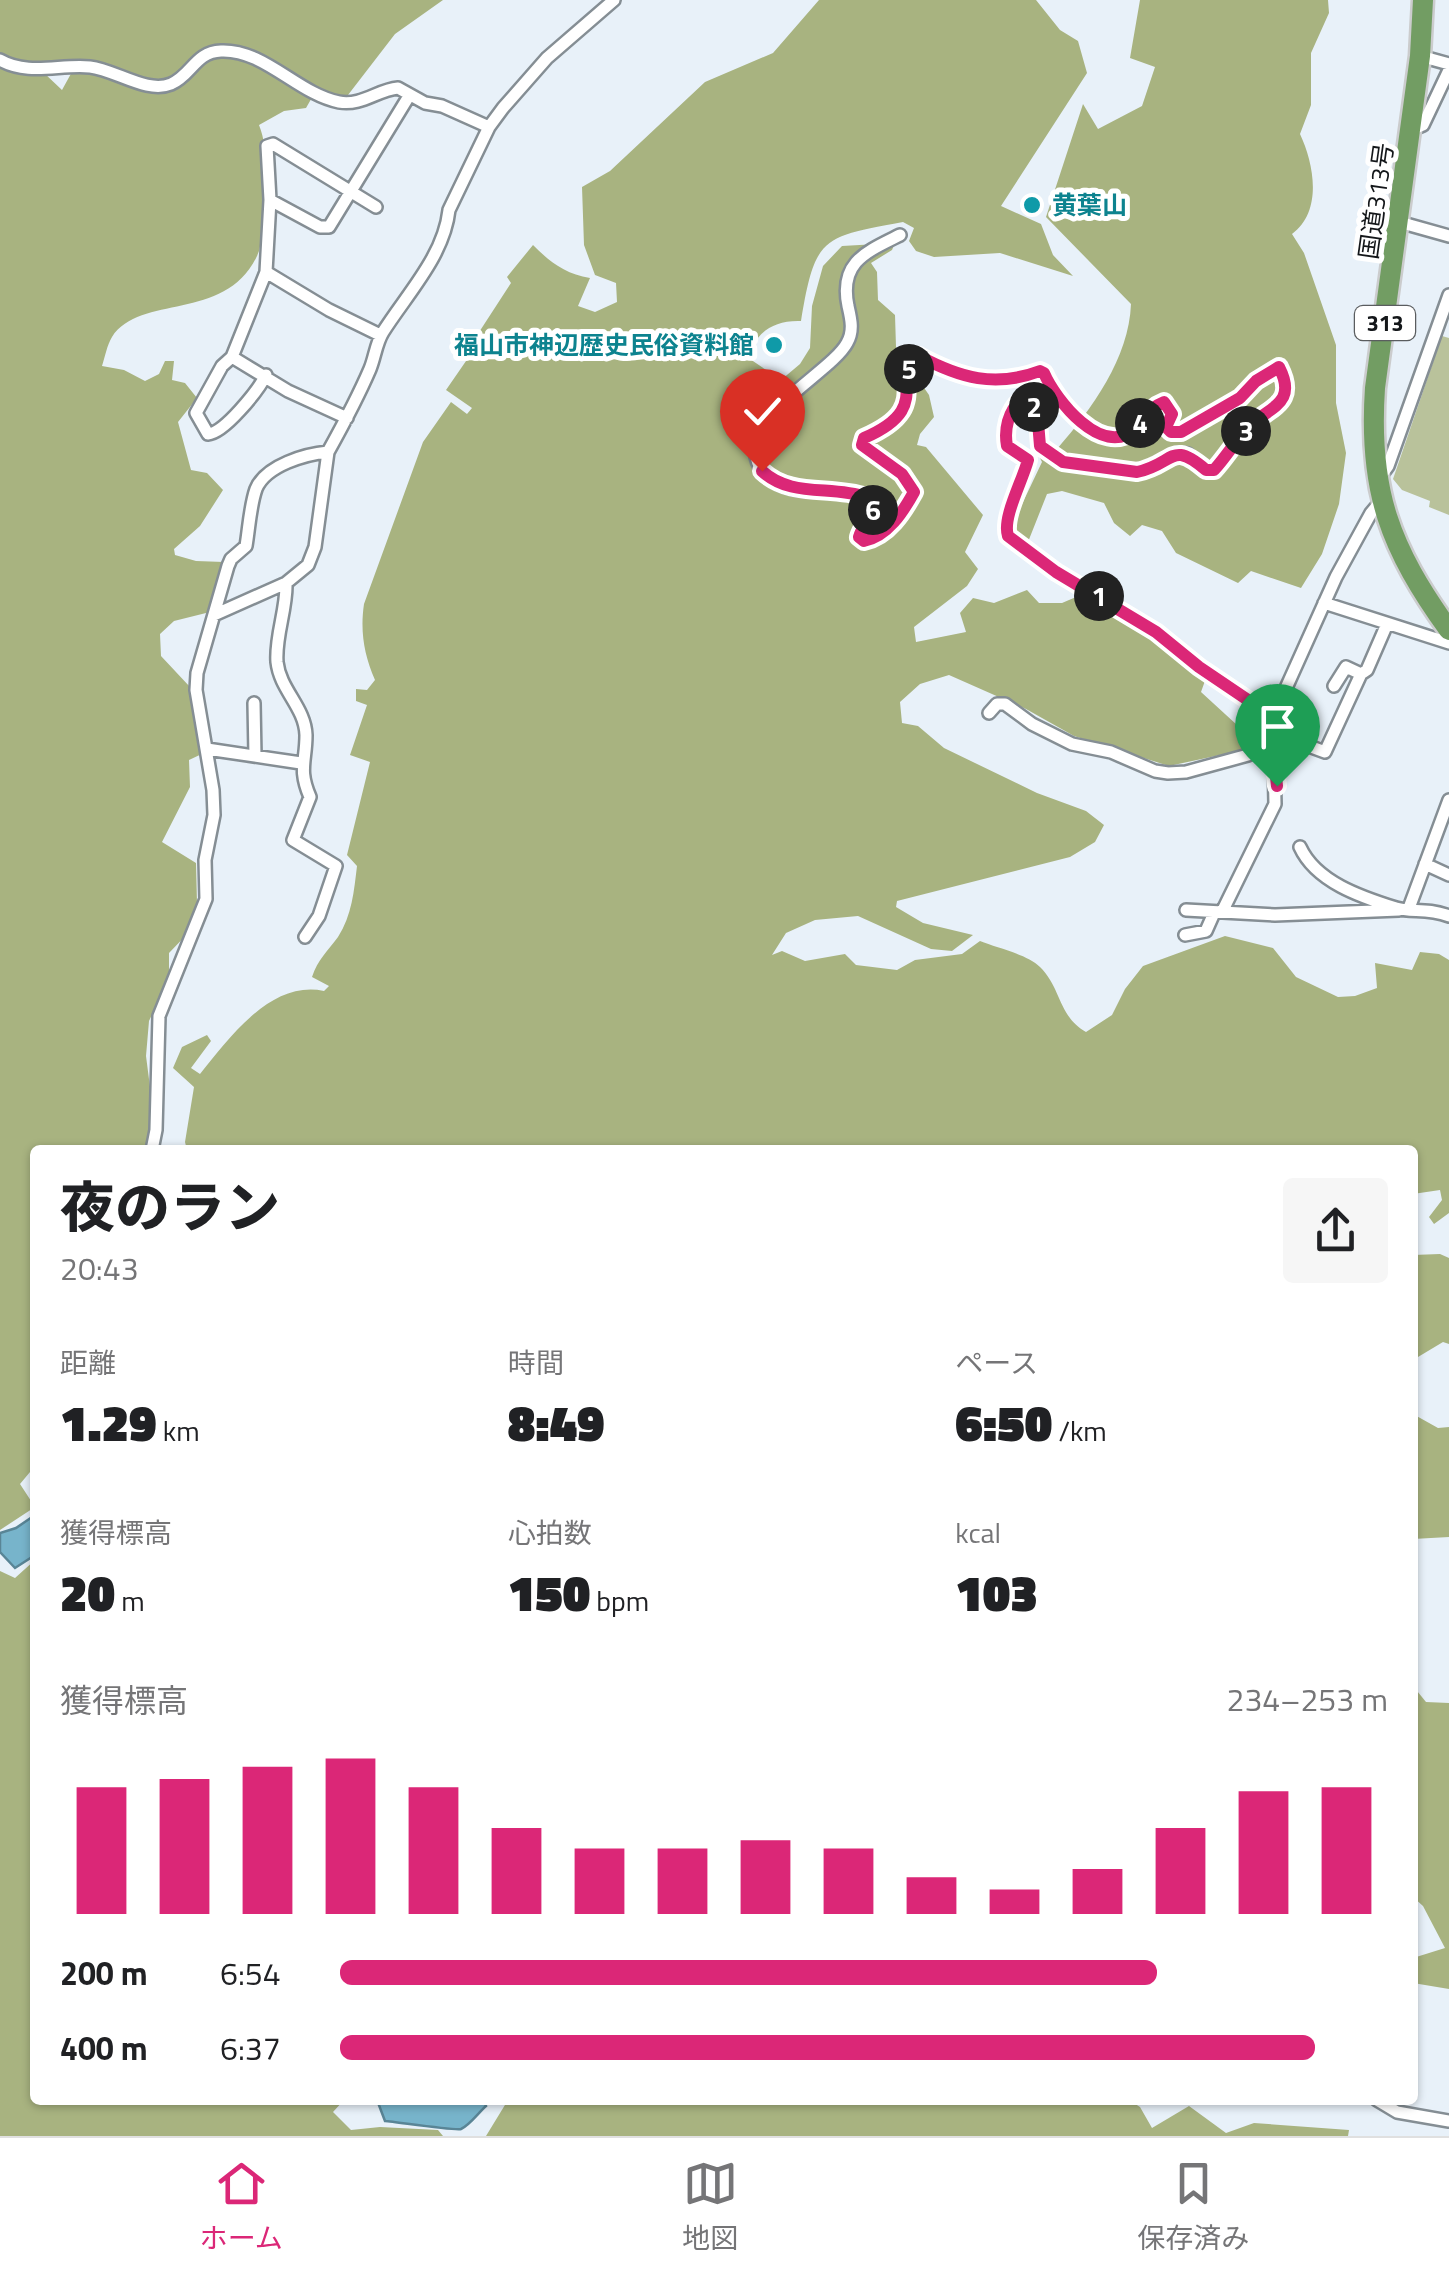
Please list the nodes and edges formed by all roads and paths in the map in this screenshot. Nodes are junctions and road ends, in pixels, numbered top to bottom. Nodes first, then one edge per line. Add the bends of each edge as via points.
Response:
1 (614, 0) edge
2 (1422, 0) edge
3 (1420, 56) junction
4 (0, 60) edge
5 (1449, 67) edge
6 (409, 96) junction
7 (489, 127) junction
8 (1410, 130) junction
9 (350, 192) junction
10 (270, 200) junction
11 (376, 207) dead end
12 (1399, 222) junction
13 (900, 234) dead end
14 (1449, 236) edge
15 (266, 272) junction
16 (1449, 295) edge
17 (380, 335) junction
18 (232, 356) junction
19 (266, 375) junction
20 (347, 418) junction
21 (328, 452) junction
22 (1380, 490) junction
23 (286, 584) junction
24 (1324, 603) junction
25 (214, 614) junction
26 (1387, 624) junction
27 (1449, 630) edge
28 (1449, 643) edge
29 (1361, 674) junction
30 (1334, 686) dead end
31 (254, 703) dead end
32 (989, 713) dead end
33 (1273, 717) junction
34 (1272, 739) junction
35 (208, 748) junction
36 (255, 756) junction
37 (301, 763) junction
38 (1449, 800) edge
39 (1436, 838) junction
40 (1449, 844) edge
41 (1300, 847) dead end
42 (1426, 864) junction
43 (1449, 874) edge
44 (1404, 909) junction
45 (1186, 910) dead end
46 (1219, 912) junction
47 (1449, 916) edge
48 (1185, 935) dead end
49 (305, 937) dead end
50 (153, 1145) edge
51 (1384, 2105) edge
52 (1449, 2121) edge

1 - 7 street via 547,58
2 - 3 highway, 国道313号 / 313
3 - 5 street
3 - 8 highway, 国道313号 / 313
4 - 6 street via 44,70 91,67 154,86 178,80 207,52 224,50 335,101 357,102 392,88
5 - 8 street via 1423,125
6 - 7 street
6 - 9 street
7 - 17 street via 434,254
8 - 12 highway, 国道313号 / 313
9 - 10 street via 328,227 320,228
9 - 10 street via 273,144 266,146
9 - 11 street
10 - 15 street
12 - 14 street
12 - 22 highway, 国道313号 / 313 via 1375,388
13 - 33 street via 862,254 851,269 845,288 849,341 777,406 757,448 762,471 788,488 866,497 873,512 859,537 874,539 914,492 902,474 862,445 904,412 909,368 919,356 994,382 1040,371 1079,420 1102,435 1122,436 1164,402 1172,414 1166,427 1181,432 1279,367 1279,407 1252,424 1214,470 1179,453 1137,472 1063,462 1040,446 1037,410 1021,400 1005,437 1028,460 1005,522 1008,536
15 - 17 street
15 - 18 street
16 - 22 street
17 - 20 street
18 - 19 street
18 - 19 street via 196,413 208,434 248,402
19 - 20 street
20 - 21 street
21 - 23 street via 316,547 308,565
21 - 25 street via 309,454 261,480 246,546 231,559
22 - 24 street
22 - 27 highway, 国道313号 / 313 via 1411,576
23 - 25 street
23 - 37 street via 277,660 286,691 300,709 306,735
24 - 26 street
24 - 33 street
25 - 35 street via 196,690
26 - 28 street
26 - 29 street
29 - 30 street via 1346,667
29 - 34 street via 1326,752
31 - 36 street
32 - 34 street via 1004,704 1072,744 1168,773 1248,755
33 - 34 street
34 - 46 street via 1275,804
35 - 36 street
35 - 50 street via 214,815 206,898 159,1016
36 - 37 street
37 - 49 street via 310,797 293,840 336,866
38 - 39 street
39 - 40 street
39 - 42 street
41 - 44 street via 1316,873
42 - 43 street
42 - 44 street
44 - 46 street
44 - 47 street
45 - 46 street
46 - 48 street via 1206,931
51 - 52 street

